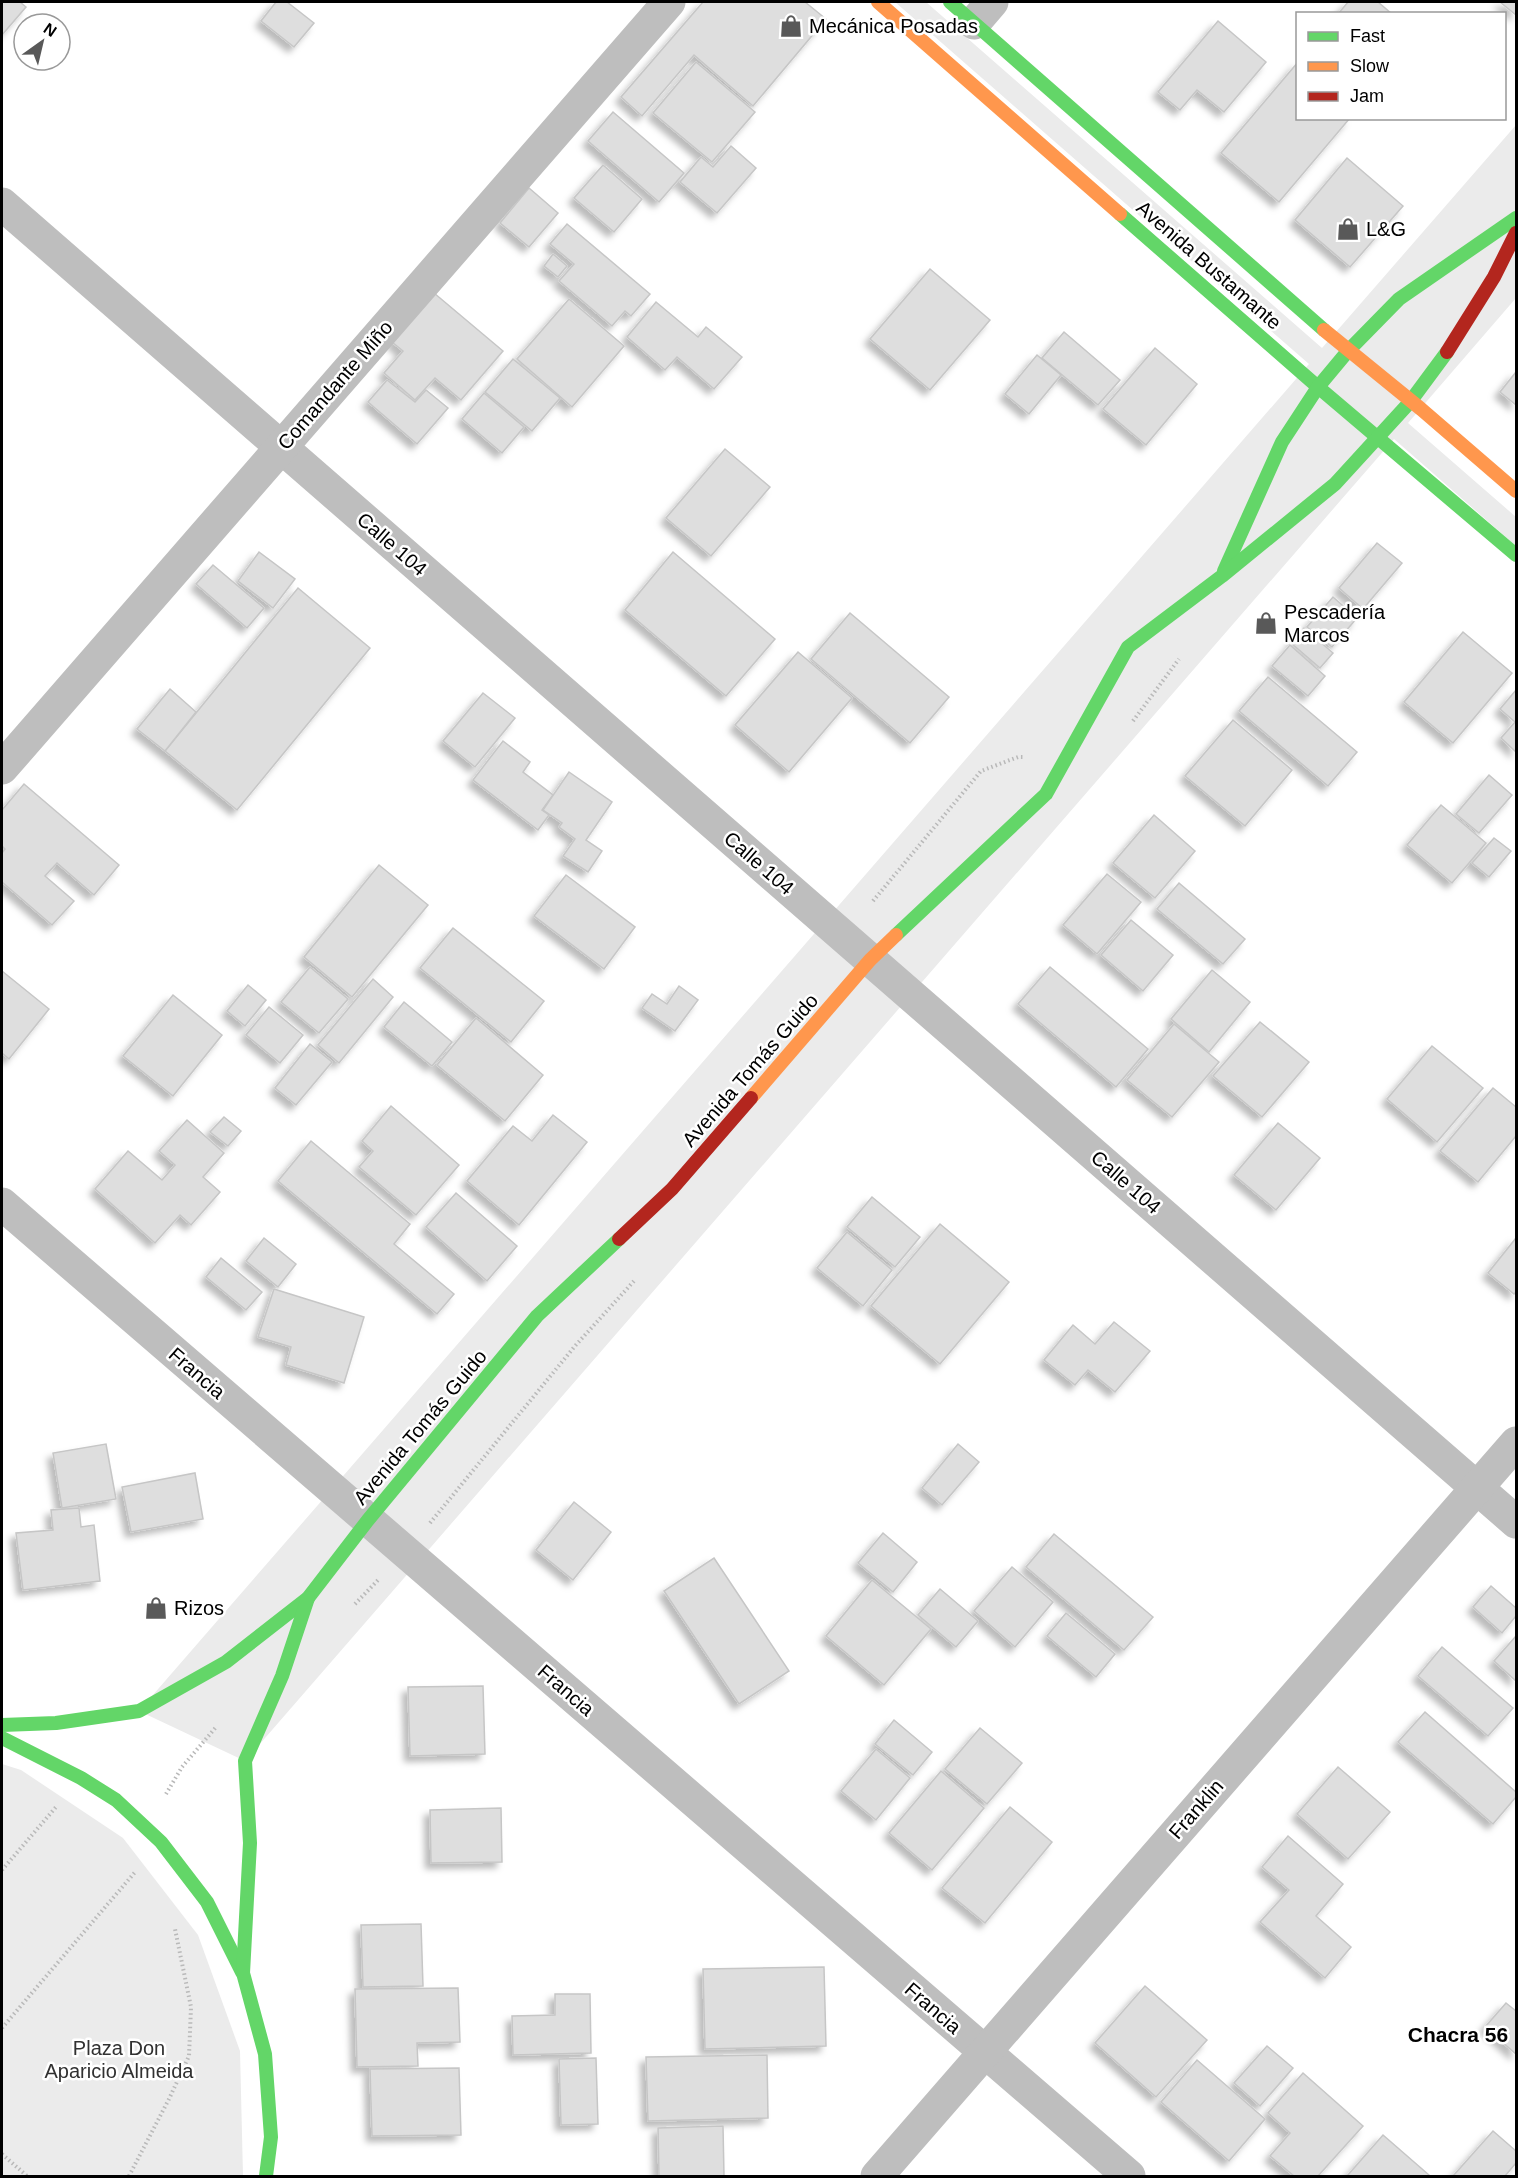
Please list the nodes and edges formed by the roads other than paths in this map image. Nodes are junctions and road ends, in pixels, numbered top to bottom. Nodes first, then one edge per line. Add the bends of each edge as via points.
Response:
1 (669, 2) edge
2 (878, 2) edge
3 (950, 2) edge
4 (983, 12) edge
5 (2, 204) edge
6 (1516, 218) edge
7 (1516, 233) edge
8 (1348, 351) junction
9 (1318, 387) junction
10 (1410, 402) junction
11 (1377, 438) junction
12 (281, 447) junction
13 (1516, 491) edge
14 (1516, 555) edge
15 (1222, 576) junction
16 (2, 768) edge
17 (870, 960) junction
18 (2, 1204) edge
19 (1516, 1443) edge
20 (1477, 1488) junction
21 (368, 1520) junction
22 (1516, 1522) edge
23 (308, 1598) junction
24 (2, 1725) edge
25 (2, 1738) edge
26 (243, 1973) junction
27 (984, 2053) junction
28 (266, 2176) edge
29 (877, 2176) edge
30 (1130, 2176) edge

1 - 12 street, Comandante Miño
2 - 9 main road, Avenida Bustamante
3 - 4 main road, Avenida Bustamante
4 - 8 main road, Avenida Bustamante
5 - 12 street, Calle 104
6 - 8 main road, Avenida Tomás Guido via 1399,299
7 - 10 main road, Avenida Tomás Guido via 1455,341
8 - 9 main road, Avenida Tomás Guido
8 - 10 main road, Avenida Bustamante
9 - 11 main road, Avenida Bustamante
9 - 15 main road, Avenida Tomás Guido via 1282,442
10 - 11 main road, Avenida Tomás Guido
10 - 13 main road, Avenida Bustamante
11 - 14 main road, Avenida Bustamante
11 - 15 main road, Avenida Tomás Guido via 1335,484
12 - 16 street, Comandante Miño
12 - 17 street, Calle 104
15 - 17 main road, Avenida Tomás Guido via 1128,647 1046,794
17 - 20 street, Calle 104
17 - 21 main road, Avenida Tomás Guido via 672,1189 537,1316
18 - 21 street, Francia
19 - 20 street, Franklin
20 - 22 street, Calle 104
20 - 27 street, Franklin
21 - 23 main road, Avenida Tomás Guido
21 - 27 street, Francia
23 - 24 main road, Avenida Tomás Guido via 226,1662 138,1711 56,1723
23 - 26 main road, Avenida Tomás Guido via 282,1676 245,1761 250,1843
25 - 26 main road, Avenida Tomás Guido via 116,1800 161,1842 207,1902
26 - 28 main road, Avenida Tomás Guido via 265,2054 271,2137
27 - 29 street, Franklin
27 - 30 street, Francia

